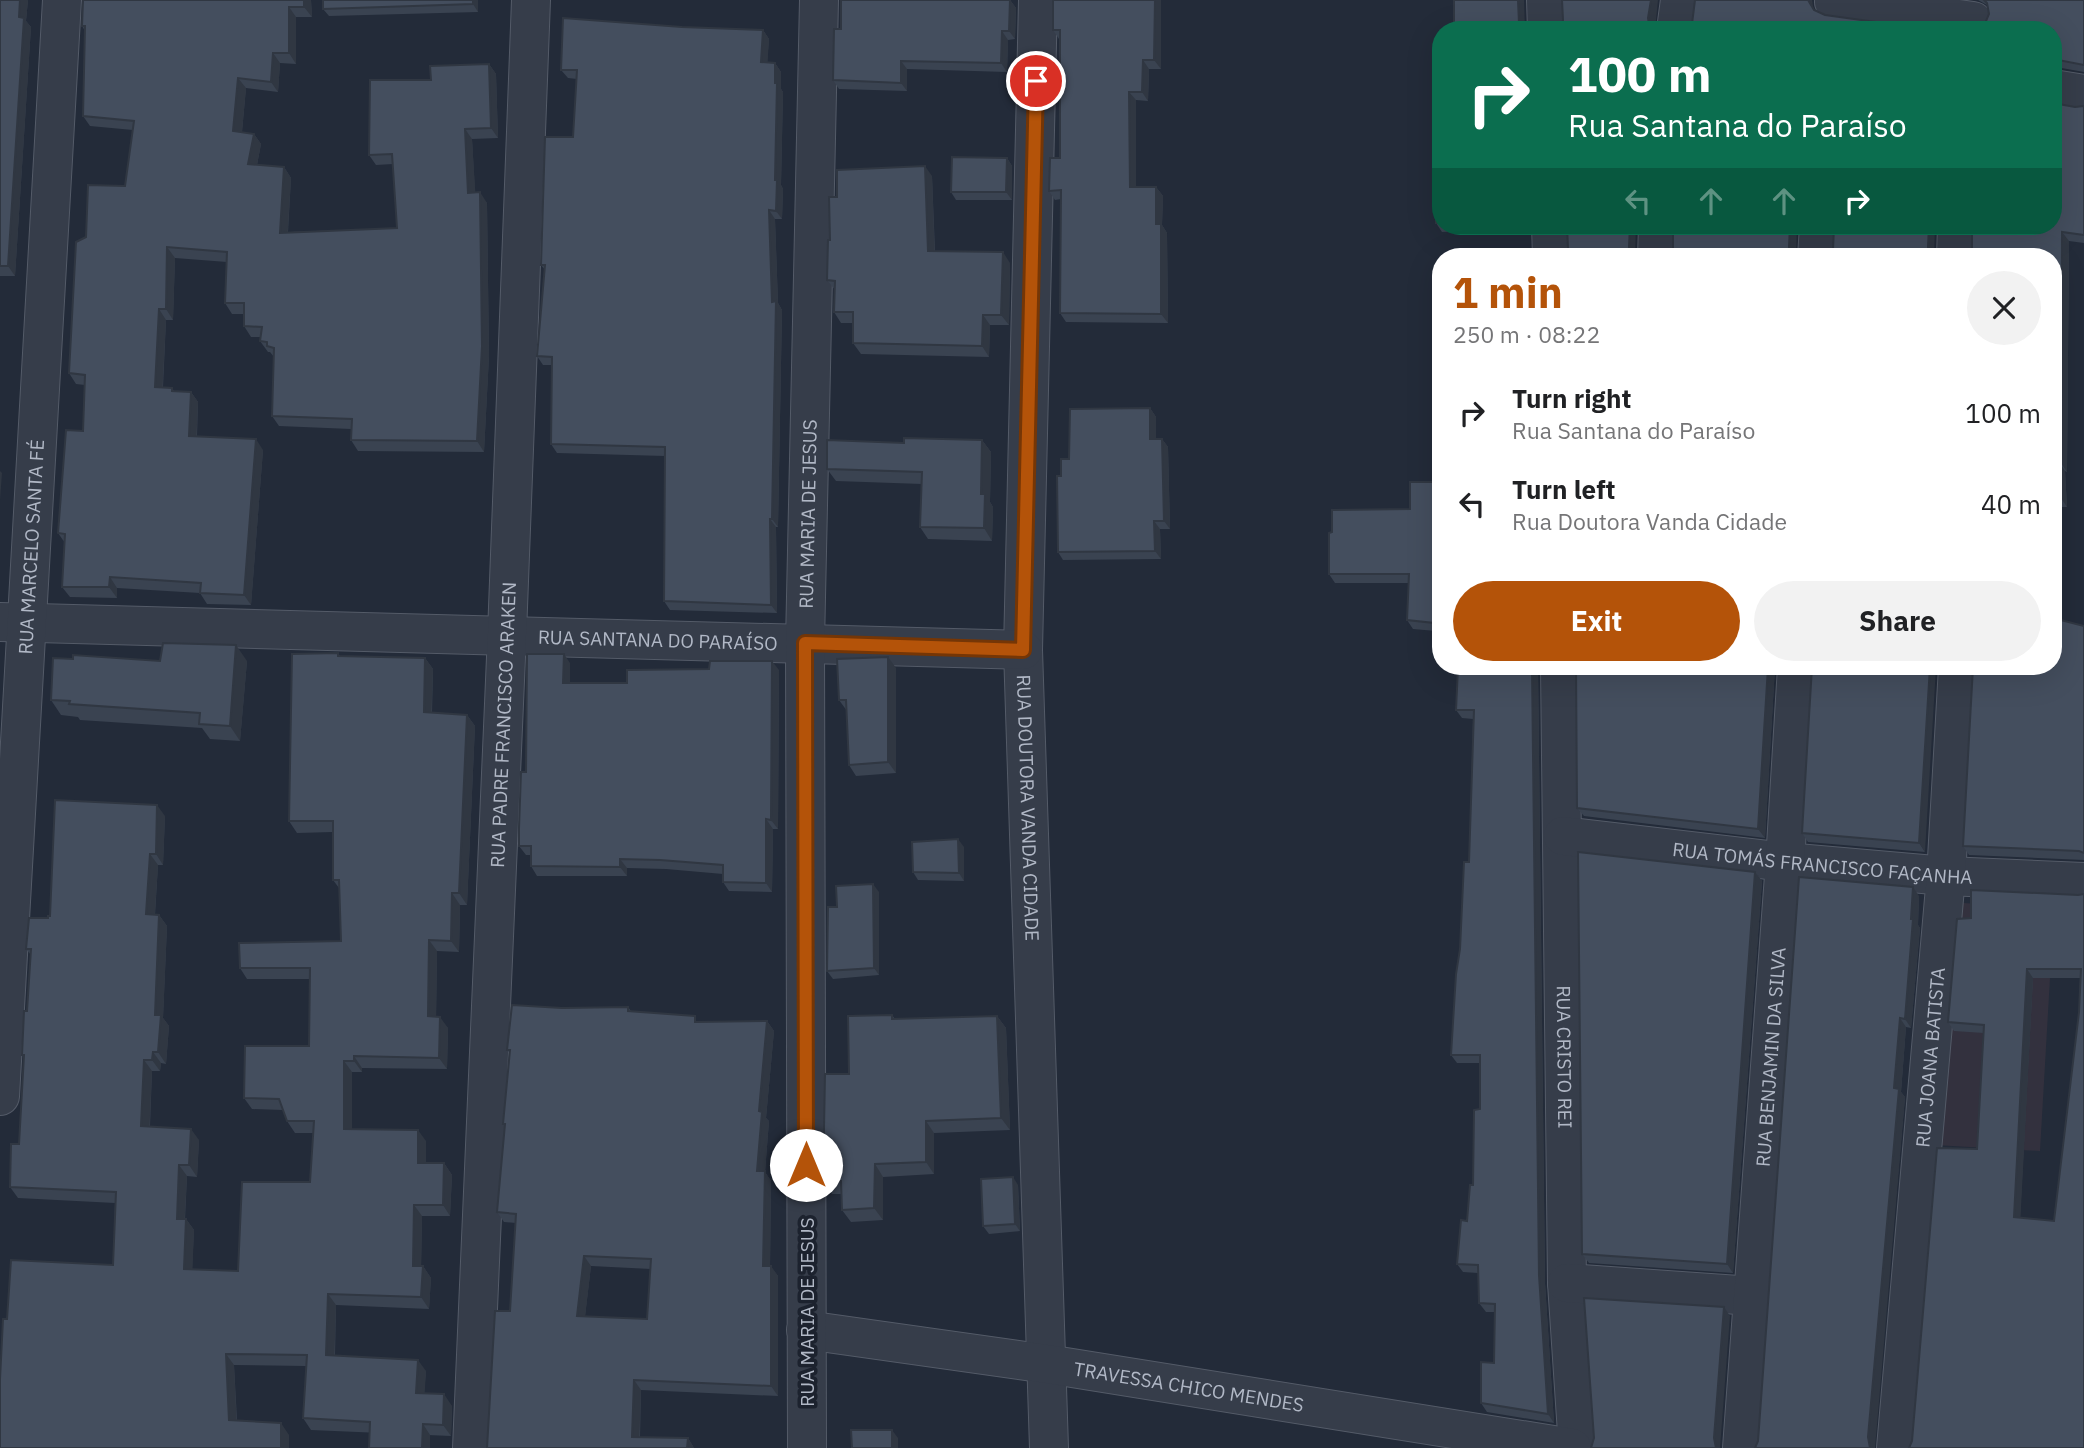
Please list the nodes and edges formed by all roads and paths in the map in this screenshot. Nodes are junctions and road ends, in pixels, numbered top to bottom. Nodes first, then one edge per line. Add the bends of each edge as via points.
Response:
1 (62, 0) edge
2 (531, 0) edge
3 (819, 0) edge
4 (1038, 0) edge
5 (1546, 0) edge
6 (1680, 0) edge
7 (1833, 11) edge
8 (1973, 17) edge
9 (1547, 21) edge
10 (1677, 21) edge
11 (2062, 90) edge
12 (2084, 94) edge
13 (14, 622) edge
14 (507, 634) junction
15 (805, 643) junction
16 (1023, 650) junction
17 (1560, 675) edge
18 (1797, 675) edge
19 (1958, 675) edge
20 (1563, 836) junction
21 (1785, 862) junction
22 (1946, 876) junction
23 (2084, 882) edge
24 (0, 1096) edge
25 (1567, 1283) junction
26 (1754, 1296) junction
27 (806, 1330) junction
28 (1047, 1364) junction
29 (471, 1448) edge
30 (807, 1448) edge
31 (1049, 1448) edge
32 (1572, 1448) edge
33 (1578, 1448) edge
34 (1742, 1448) edge
35 (1896, 1448) edge

1 - 13 street, RUA MARCELO SANTA FÉ
2 - 14 street, RUA PADRE FRANCISCO ARAKEN
3 - 15 street, RUA MARIA DE JESUS
4 - 16 street, RUA DOUTORA VANDA CIDADE
5 - 9 street
6 - 10 street
7 - 8 street
11 - 12 street
13 - 14 street, RUA SANTANA DO PARAÍSO
13 - 24 street, RUA MARCELO SANTA FÉ
14 - 15 street, RUA SANTANA DO PARAÍSO
14 - 29 street, RUA PADRE FRANCISCO ARAKEN
15 - 16 street, RUA SANTANA DO PARAÍSO
15 - 27 street, RUA MARIA DE JESUS
16 - 28 street, RUA DOUTORA VANDA CIDADE
17 - 20 street, RUA CRISTO REI
18 - 21 street, RUA BENJAMIN DA SILVA
19 - 22 street, RUA JOANA BATISTA
20 - 21 street, RUA TOMÁS FRANCISCO FAÇANHA
20 - 25 street, RUA CRISTO REI
21 - 22 street, RUA TOMÁS FRANCISCO FAÇANHA
21 - 26 street, RUA BENJAMIN DA SILVA
22 - 23 street, RUA TOMÁS FRANCISCO FAÇANHA
22 - 35 street, RUA JOANA BATISTA
25 - 26 street
25 - 33 street, RUA CRISTO REI
26 - 34 street, RUA BENJAMIN DA SILVA
27 - 28 street, TRAVESSA CHICO MENDES
27 - 30 street, RUA MARIA DE JESUS
28 - 31 street, RUA DOUTORA VANDA CIDADE
28 - 32 street, TRAVESSA CHICO MENDES

